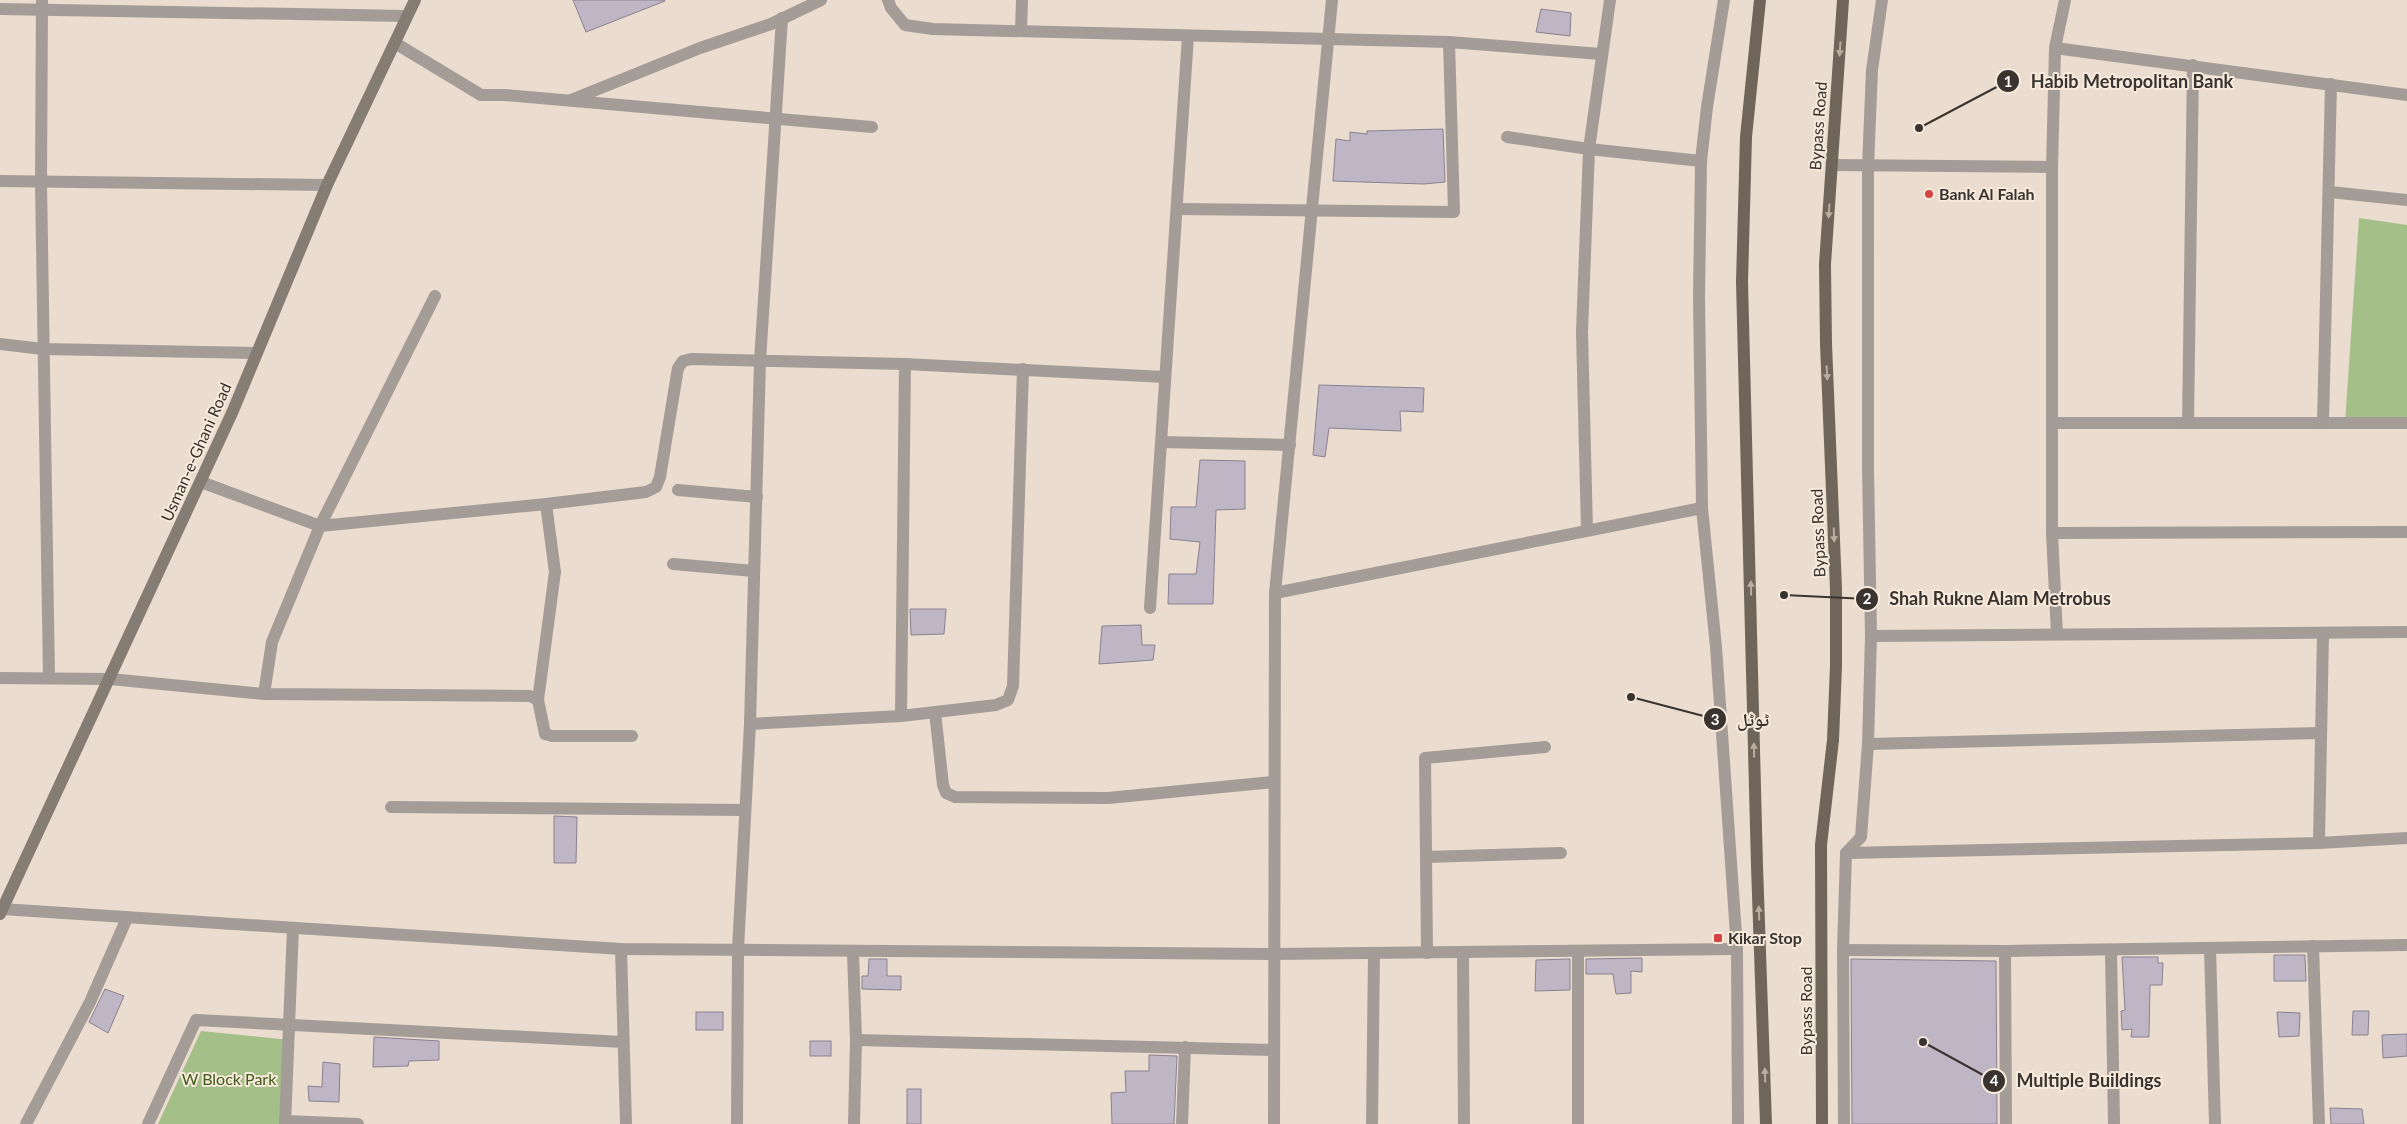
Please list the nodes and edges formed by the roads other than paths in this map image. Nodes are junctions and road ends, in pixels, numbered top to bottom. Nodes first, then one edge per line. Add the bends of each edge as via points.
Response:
1 (415, 0) edge
2 (821, 0) edge
3 (888, 0) edge
4 (1022, 0) edge
5 (1332, 0) edge
6 (1610, 0) edge
7 (1724, 0) edge
8 (1760, 0) edge
9 (1843, 0) edge
10 (1882, 0) edge
11 (2065, 0) edge
12 (42, 6) edge
13 (0, 9) edge
14 (407, 16) junction
15 (782, 18) junction
16 (1021, 31) junction
17 (1188, 36) junction
18 (1328, 40) junction
19 (1449, 42) junction
20 (395, 43) junction
21 (2056, 48) junction
22 (1601, 54) junction
23 (2193, 65) junction
24 (2331, 84) junction
25 (2407, 95) edge
26 (569, 101) junction
27 (776, 119) junction
28 (872, 127) dead end
29 (1507, 137) dead end
30 (1589, 149) junction
31 (1701, 162) junction
32 (1832, 165) junction
33 (1868, 166) junction
34 (2052, 167) junction
35 (0, 181) edge
36 (41, 182) junction
37 (327, 185) junction
38 (2330, 192) junction
39 (2407, 200) edge
40 (1177, 209) junction
41 (1311, 212) junction
42 (435, 296) dead end
43 (0, 344) edge
44 (43, 349) junction
45 (257, 353) junction
46 (760, 361) junction
47 (905, 364) junction
48 (1023, 368) junction
49 (1165, 377) junction
50 (2052, 423) junction
51 (2188, 423) junction
52 (2324, 423) junction
53 (2407, 423) edge
54 (1161, 442) junction
55 (1290, 445) junction
56 (201, 482) junction
57 (678, 490) dead end
58 (757, 497) junction
59 (546, 504) junction
60 (1702, 508) junction
61 (320, 526) junction
62 (1587, 530) junction
63 (2407, 532) edge
64 (2052, 533) junction
65 (673, 564) dead end
66 (754, 571) junction
67 (1275, 593) junction
68 (1150, 608) dead end
69 (2407, 632) edge
70 (2057, 634) junction
71 (2323, 634) junction
72 (1871, 636) junction
73 (0, 678) edge
74 (49, 678) junction
75 (110, 679) junction
76 (264, 694) junction
77 (538, 700) junction
78 (935, 712) junction
79 (901, 716) junction
80 (750, 724) junction
81 (2321, 734) junction
82 (632, 736) dead end
83 (1868, 744) junction
84 (1545, 747) dead end
85 (1273, 782) junction
86 (391, 807) dead end
87 (745, 810) junction
88 (2407, 838) edge
89 (2319, 842) junction
90 (1561, 853) dead end
91 (1846, 853) junction
92 (1426, 858) junction
93 (1, 911) edge
94 (127, 918) junction
95 (293, 928) junction
96 (2407, 945) edge
97 (2313, 946) junction
98 (2210, 948) junction
99 (621, 949) junction
100 (738, 949) junction
101 (1737, 949) junction
102 (1843, 950) junction
103 (2111, 950) junction
104 (1578, 951) junction
105 (854, 952) junction
106 (2005, 952) junction
107 (1374, 953) junction
108 (1427, 953) junction
109 (1463, 953) junction
110 (1274, 954) junction
111 (290, 1025) junction
112 (856, 1040) junction
113 (623, 1042) junction
114 (1185, 1047) junction
115 (1273, 1050) junction
116 (285, 1122) edge
117 (26, 1124) edge
118 (148, 1124) edge
119 (358, 1124) edge
120 (626, 1124) edge
121 (737, 1124) edge
122 (854, 1124) edge
123 (1182, 1124) edge
124 (1274, 1124) edge
125 (1372, 1124) edge
126 (1464, 1124) edge
127 (1578, 1124) edge
128 (1738, 1124) edge
129 (1766, 1124) edge
130 (1822, 1124) edge
131 (1844, 1124) edge
132 (2006, 1124) edge
133 (2114, 1124) edge
134 (2215, 1124) edge
135 (2319, 1124) edge

1 - 14 main road, Usman-e-Ghani Road
2 - 15 street
3 - 16 street via 905,24 932,29
4 - 16 street
5 - 18 street
6 - 22 street
7 - 31 street
129 -> 8 main road via 1742,282 1746,137
9 -> 32 main road, Bypass Road
10 - 33 street via 1872,70
11 - 21 street
12 - 13 street
12 - 14 street
12 - 36 street
14 - 20 main road, Usman-e-Ghani Road
15 - 26 street
15 - 27 street
16 - 17 street
17 - 18 street
17 - 40 street
18 - 19 street
18 - 41 street
19 - 22 street
19 - 41 street via 1454,212
20 - 26 street via 481,95
20 - 37 main road, Usman-e-Ghani Road
21 - 23 street
21 - 34 street
22 - 30 street
23 - 24 street
23 - 51 street
24 - 25 street
24 - 38 street
26 - 27 street
27 - 28 street
27 - 46 street
29 - 30 street
30 - 31 street
30 - 62 street via 1582,332
31 - 60 street
32 - 33 street
32 -> 130 main road, Bypass Road via 1825,264 1836,666 1833,740 1821,845
33 - 34 street
33 - 72 street
34 - 50 street
35 - 36 street
36 - 37 street
36 - 44 street
37 - 45 main road, Usman-e-Ghani Road
38 - 39 street
38 - 52 street
40 - 41 street
40 - 49 street
41 - 55 street
42 - 61 street
43 - 44 street
44 - 45 street
44 - 74 street
45 - 56 main road, Usman-e-Ghani Road
46 - 47 street
46 - 58 street
46 - 59 street via 683,361 678,368 656,487 646,492
47 - 48 street
47 - 79 street
48 - 49 street
48 - 78 street via 1013,686 1008,700 996,705
49 - 54 street
50 - 51 street
50 - 64 street
51 - 52 street
52 - 53 street
54 - 55 street
54 - 68 street
55 - 67 street
56 - 61 street
56 - 75 main road, Usman-e-Ghani Road
57 - 58 street
58 - 66 street
59 - 61 street
59 - 77 street via 554,572
60 - 62 street
60 - 101 street via 1716,647
61 - 76 street via 272,642
62 - 67 street
63 - 64 street
64 - 70 street
65 - 66 street
66 - 80 street
67 - 85 street
69 - 71 street
70 - 71 street
70 - 72 street
71 - 81 street
72 - 83 street
73 - 74 street
74 - 75 street
75 - 76 street
75 - 93 main road, Usman-e-Ghani Road
76 - 77 street via 530,696
77 - 82 street via 545,734
78 - 79 street
78 - 85 street via 943,785 946,793 955,796 1108,798
79 - 80 street
80 - 87 street
81 - 83 street
81 - 89 street
83 - 91 street via 1861,837
84 - 92 street via 1425,758
85 - 110 street
86 - 87 street
87 - 100 street
88 - 89 street
89 - 91 street
90 - 92 street
91 - 102 street
92 - 108 street
93 - 94 street
94 - 95 street
94 - 117 street via 90,1002
95 - 99 street
95 - 111 street
96 - 97 street
97 - 98 street
97 - 135 street
98 - 103 street
98 - 134 street
99 - 100 street
99 - 113 street
100 - 105 street
100 - 121 street
101 - 104 street
101 - 128 street
102 - 106 street
102 - 131 street
103 - 106 street
103 - 133 street
104 - 109 street
104 - 127 street
105 - 110 street
105 - 112 street
106 - 132 street
107 - 108 street
107 - 110 street
107 - 125 street
108 - 109 street
109 - 126 street
110 - 115 street
111 - 113 street
111 - 116 street
111 - 118 street via 196,1020
112 - 114 street
112 - 122 street
113 - 120 street
114 - 115 street
114 - 123 street
115 - 124 street
116 - 119 street

